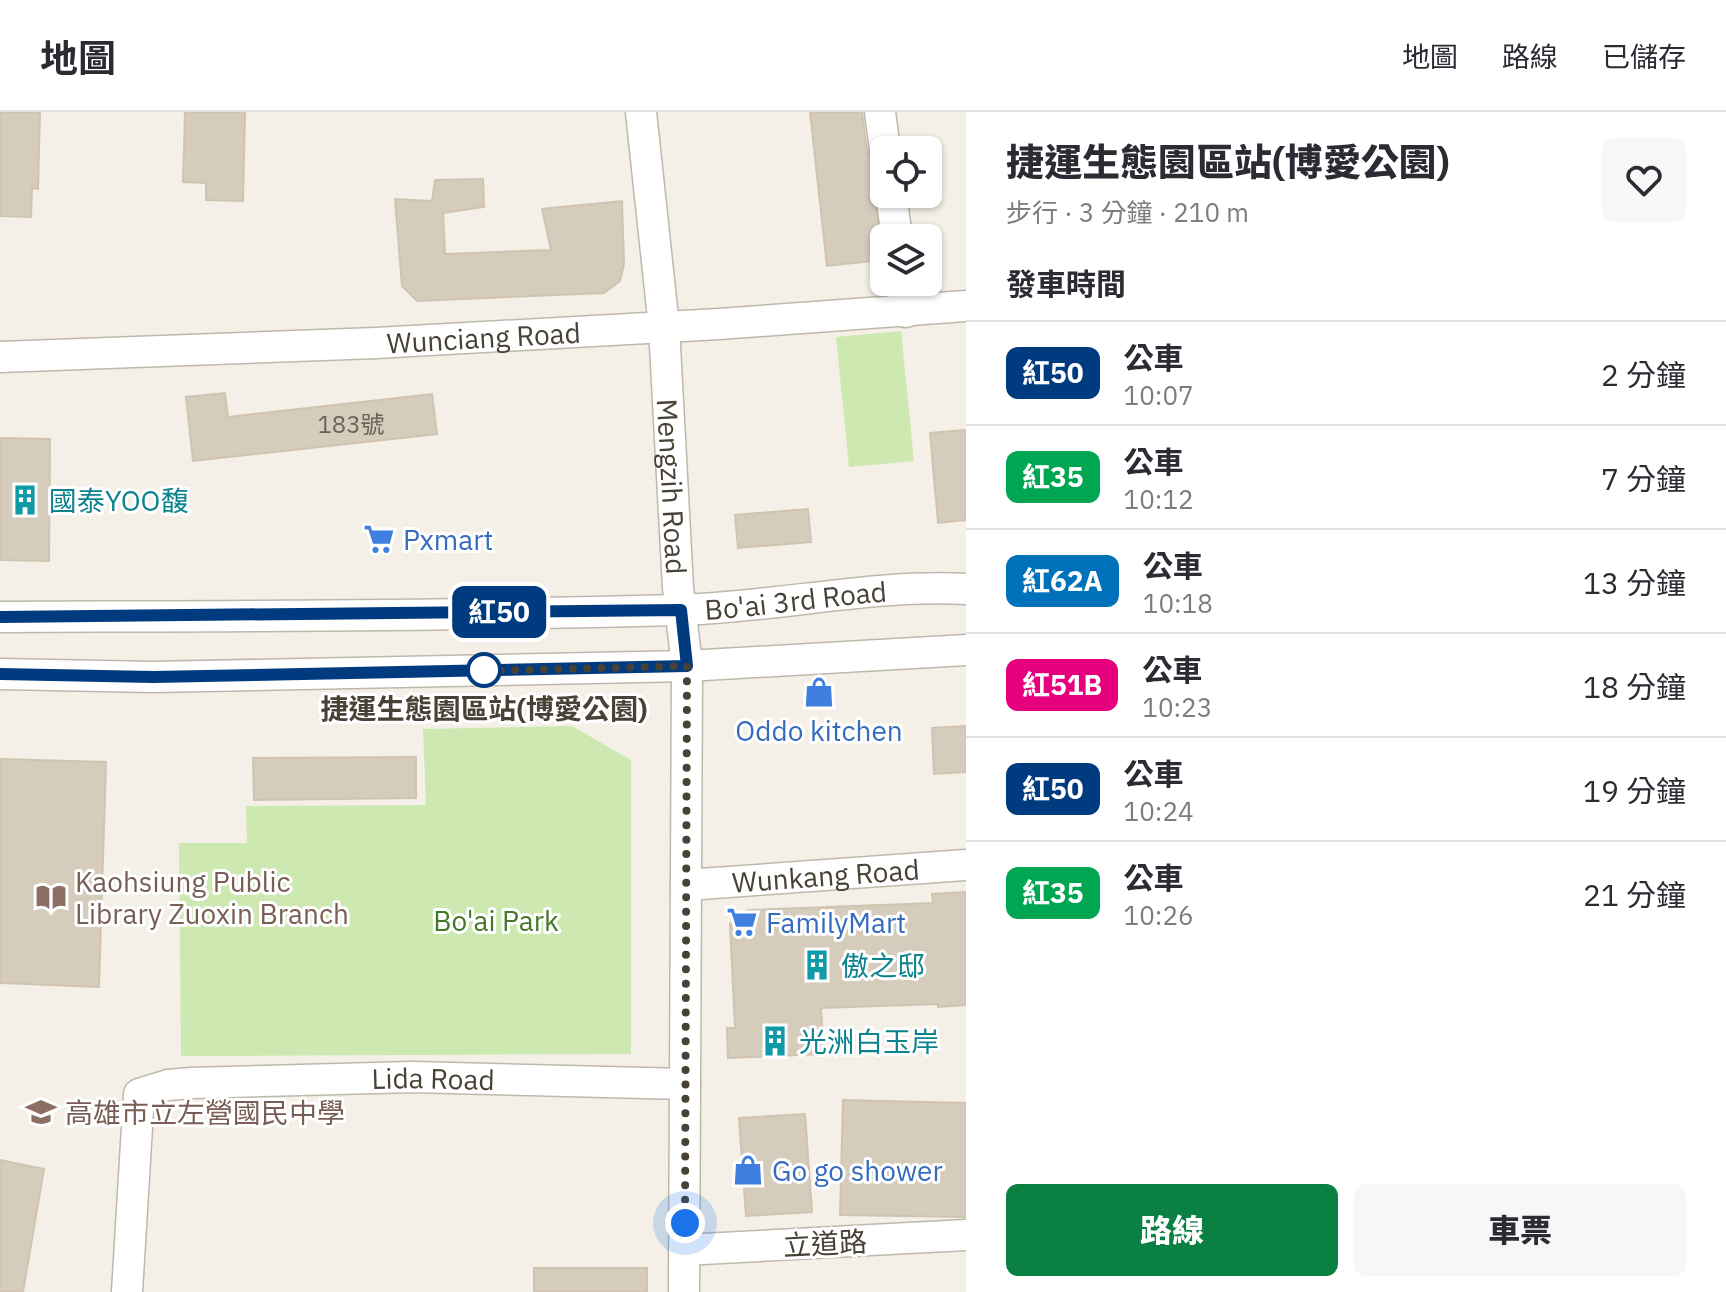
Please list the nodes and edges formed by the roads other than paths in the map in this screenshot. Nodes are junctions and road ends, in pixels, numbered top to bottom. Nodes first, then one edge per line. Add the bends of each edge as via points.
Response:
1 (641, 112) edge
2 (880, 112) edge
3 (883, 136) edge
4 (904, 296) edge
5 (966, 306) edge
6 (906, 312) junction
7 (664, 327) junction
8 (0, 357) edge
9 (966, 589) edge
10 (681, 610) junction
11 (0, 617) edge
12 (966, 650) edge
13 (687, 666) junction
14 (0, 674) edge
15 (966, 865) edge
16 (686, 885) junction
17 (685, 1084) junction
18 (966, 1235) edge
19 (684, 1250) junction
20 (127, 1292) edge
21 (684, 1292) edge

1 - 7 street, Mengzih Road
2 - 3 street
4 - 6 street
5 - 6 street, Wunciang Road
6 - 7 street, Wunciang Road
7 - 8 street, Wunciang Road
7 - 10 street, Mengzih Road
9 - 10 street, Bo'ai 3rd Road via 938,587
10 - 11 street, Bo'ai 3rd Road
10 - 13 street, Mengzih Road
12 - 13 street, Bo'ai 3rd Road
13 - 14 street, Bo'ai 3rd Road via 153,677
13 - 16 street, Mengzih Road
15 - 16 street, Wunkang Road
16 - 17 street, Mengzih Road
17 - 19 street, Mengzih Road
17 - 20 street, Lida Road via 412,1077 191,1083 139,1094
18 - 19 street, 立道路
19 - 21 street, Mengzih Road

